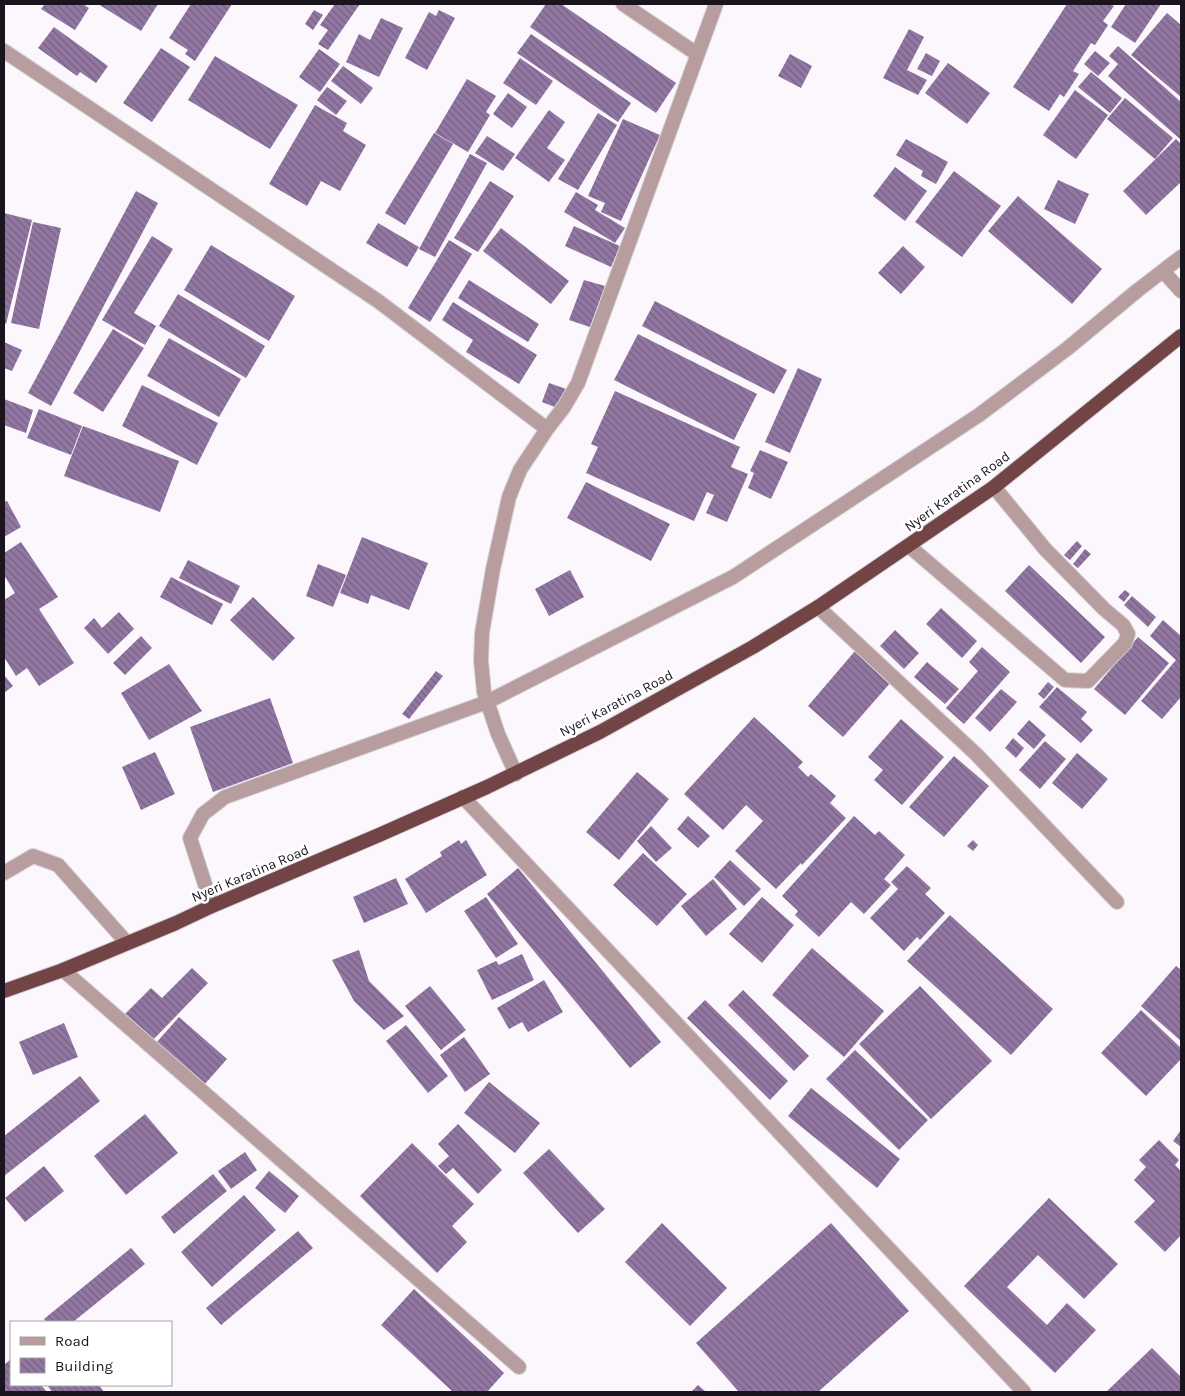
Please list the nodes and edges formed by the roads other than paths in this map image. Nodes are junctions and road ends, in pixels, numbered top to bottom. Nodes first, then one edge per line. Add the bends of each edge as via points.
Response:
1 (623, 4) edge
2 (716, 4) edge
3 (4, 51) edge
4 (698, 54) junction
5 (1181, 257) edge
6 (1163, 271) junction
7 (1181, 292) edge
8 (1181, 336) edge
9 (547, 428) junction
10 (994, 487) junction
11 (909, 546) junction
12 (818, 607) junction
13 (487, 702) junction
14 (516, 774) junction
15 (463, 797) junction
16 (4, 873) edge
17 (1117, 902) dead end
18 (212, 906) junction
19 (127, 943) junction
20 (63, 970) junction
21 (4, 991) edge
22 (518, 1367) dead end
23 (1024, 1392) edge

1 - 4 street
2 - 4 street
3 - 9 street via 378,301
4 - 9 street via 578,383
5 - 6 street
6 - 7 street
6 - 13 street via 979,415 734,577
8 - 10 highway, Nyeri Karatina Road
9 - 13 street via 520,470 509,497 493,569 482,633 481,661
10 - 11 highway, Nyeri Karatina Road
10 - 11 street via 1045,549 1123,625 1128,634 1125,643 1088,681 1065,680
11 - 12 highway, Nyeri Karatina Road
12 - 14 highway, Nyeri Karatina Road via 600,732
12 - 17 street via 977,756
13 - 14 street
13 - 18 street via 225,797 202,814 190,838
14 - 15 highway, Nyeri Karatina Road
15 - 18 highway, Nyeri Karatina Road
15 - 23 street
16 - 19 street via 33,856 58,865
18 - 19 highway, Nyeri Karatina Road
19 - 20 highway, Nyeri Karatina Road
20 - 21 highway, Nyeri Karatina Road
20 - 22 street

